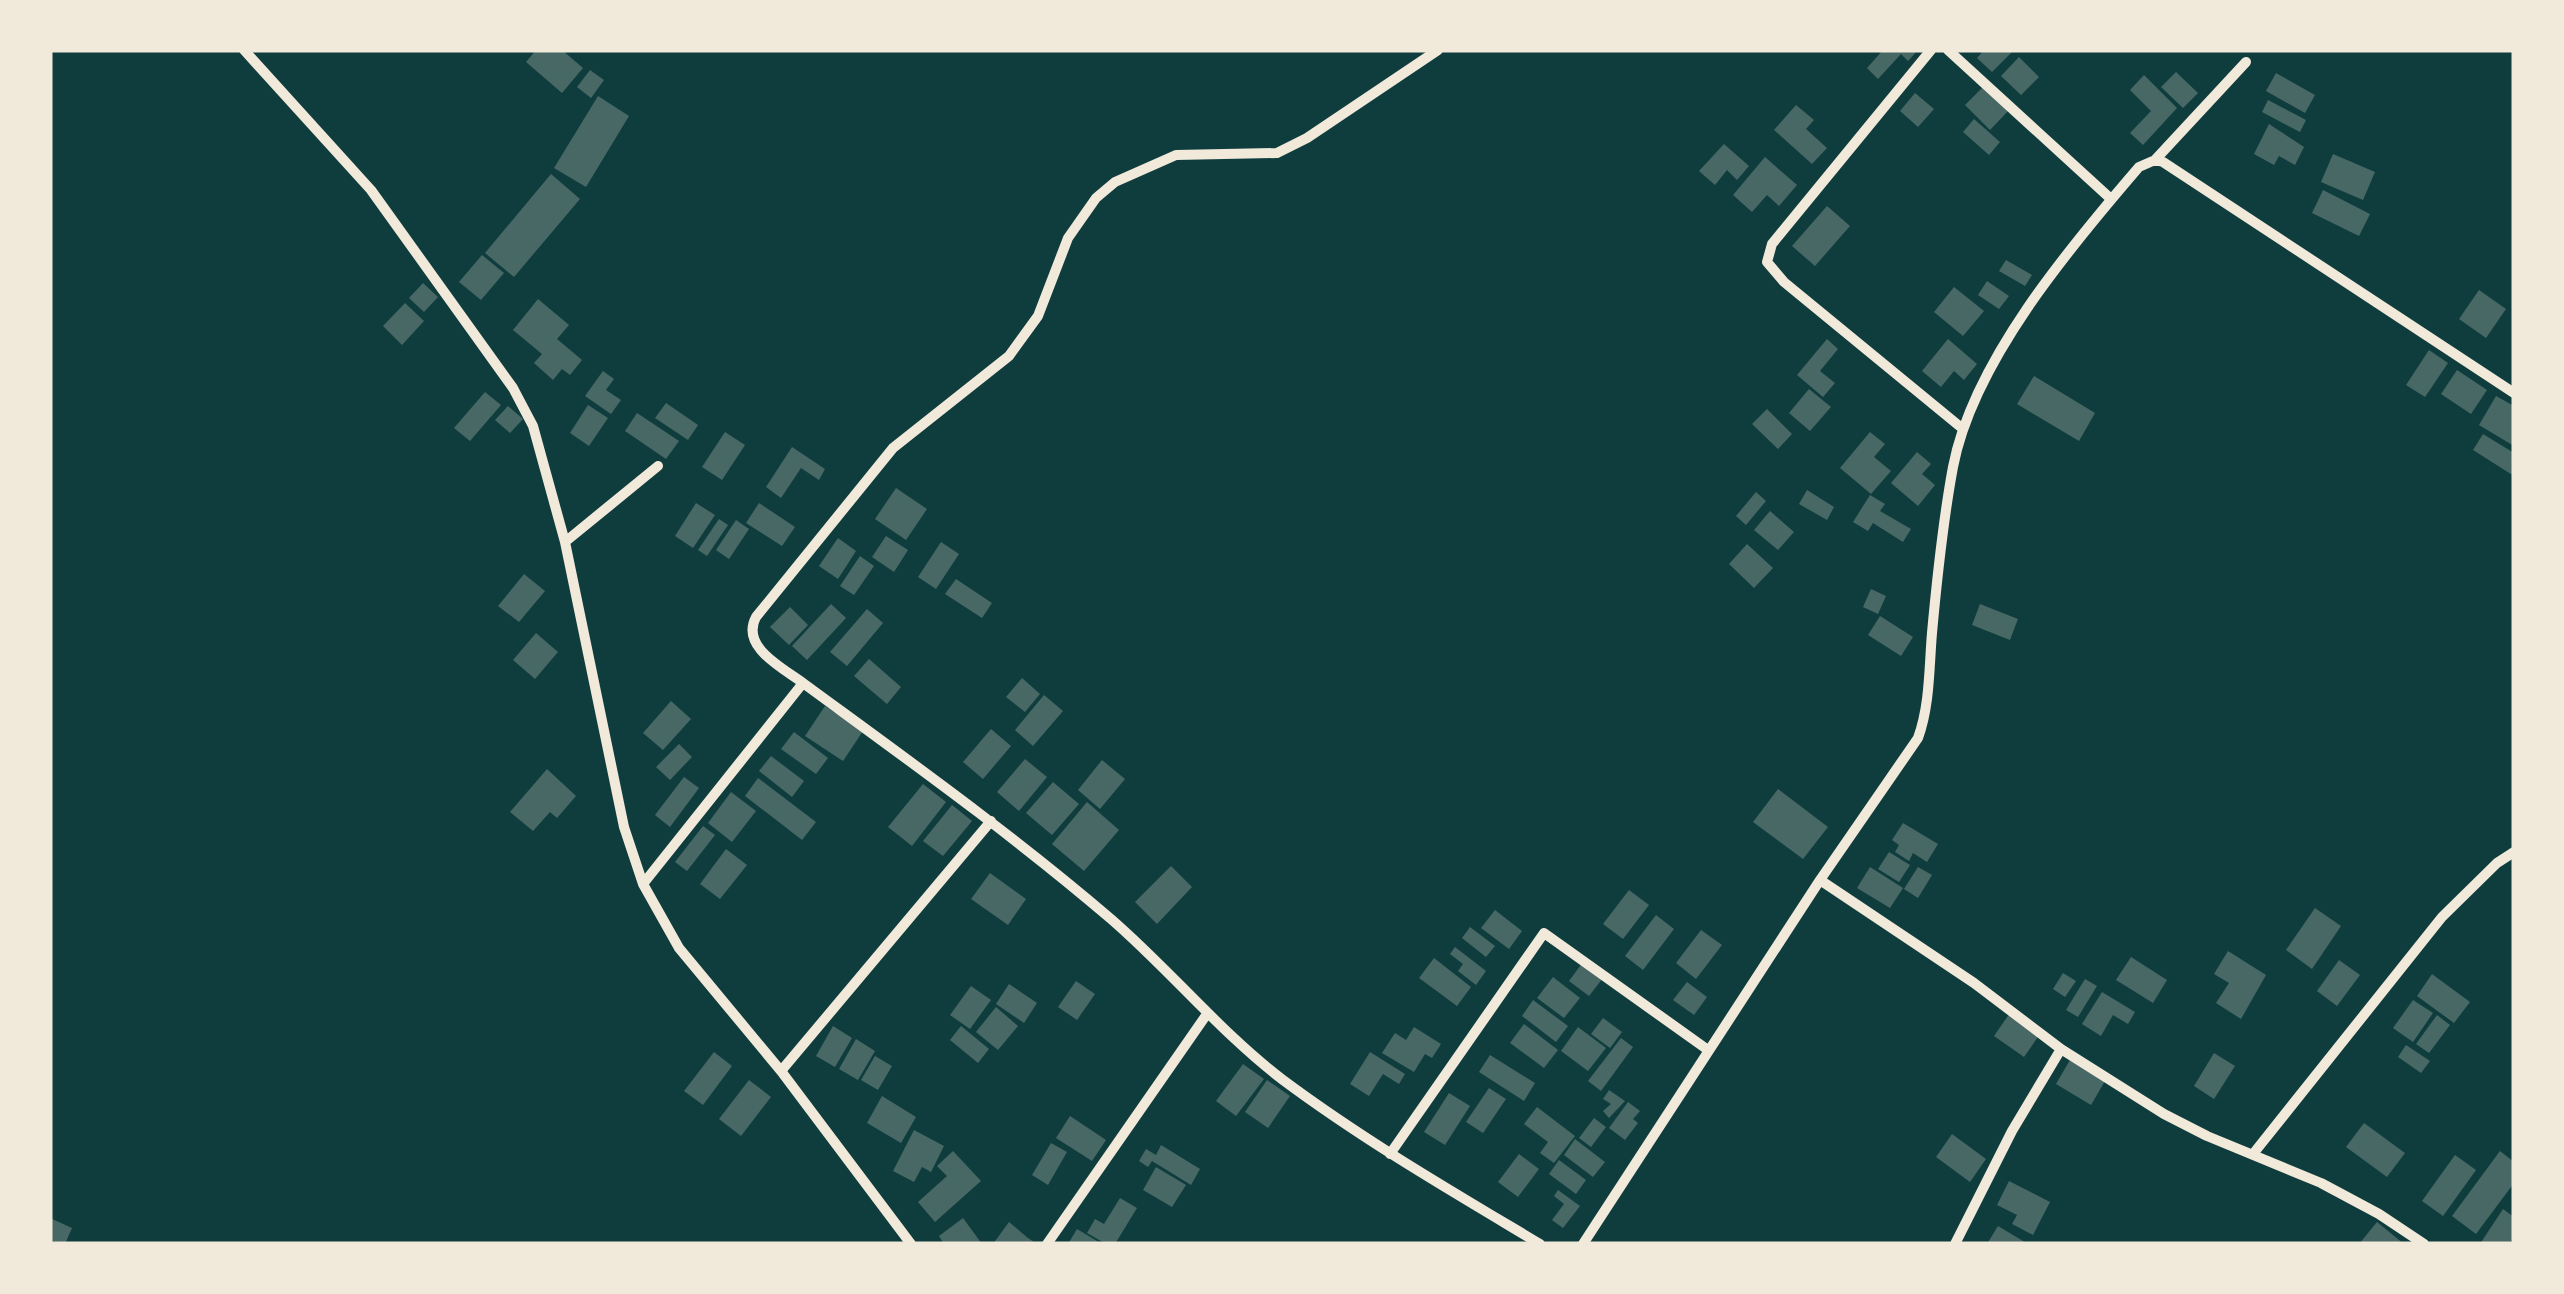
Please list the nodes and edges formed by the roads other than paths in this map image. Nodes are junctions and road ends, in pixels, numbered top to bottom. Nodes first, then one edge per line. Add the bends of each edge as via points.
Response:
1 (244, 50) edge
2 (1438, 50) edge
3 (1931, 50) edge
4 (1948, 50) edge
5 (2246, 62) dead end
6 (2155, 160) junction
7 (2111, 199) junction
8 (2514, 393) edge
9 (1963, 429) junction
10 (658, 466) dead end
11 (564, 542) junction
12 (804, 684) junction
13 (990, 821) junction
14 (2514, 852) edge
15 (1820, 880) junction
16 (644, 884) junction
17 (1206, 1014) junction
18 (2062, 1049) junction
19 (1708, 1050) junction
20 (781, 1071) junction
21 (1390, 1154) junction
22 (2253, 1154) junction
23 (911, 1244) edge
24 (1047, 1244) edge
25 (1540, 1244) edge
26 (1584, 1244) edge
27 (1955, 1244) edge
28 (2424, 1244) edge

1 - 11 street via 372,190 514,388 533,426
2 - 12 street via 1277,153 1176,155 1129,173 1096,198 1068,238 1038,316 1009,356 893,448 756,618 750,628 760,650
3 - 9 street via 1772,244 1767,262
4 - 7 street
5 - 6 street
6 - 7 street via 2138,166
6 - 8 street
7 - 9 street via 2024,312
9 - 15 street via 1938,577 1926,716 1918,738
10 - 11 street
11 - 16 street via 624,827
12 - 13 street
12 - 16 street
13 - 17 street via 1138,942
13 - 20 street
14 - 22 street via 2442,917
15 - 18 street
15 - 19 street
16 - 20 street via 679,948
17 - 21 street via 1284,1080
17 - 24 street
18 - 22 street via 2147,1104
18 - 27 street
19 - 21 street via 1544,932
19 - 26 street
20 - 23 street
21 - 25 street
22 - 28 street via 2379,1214

